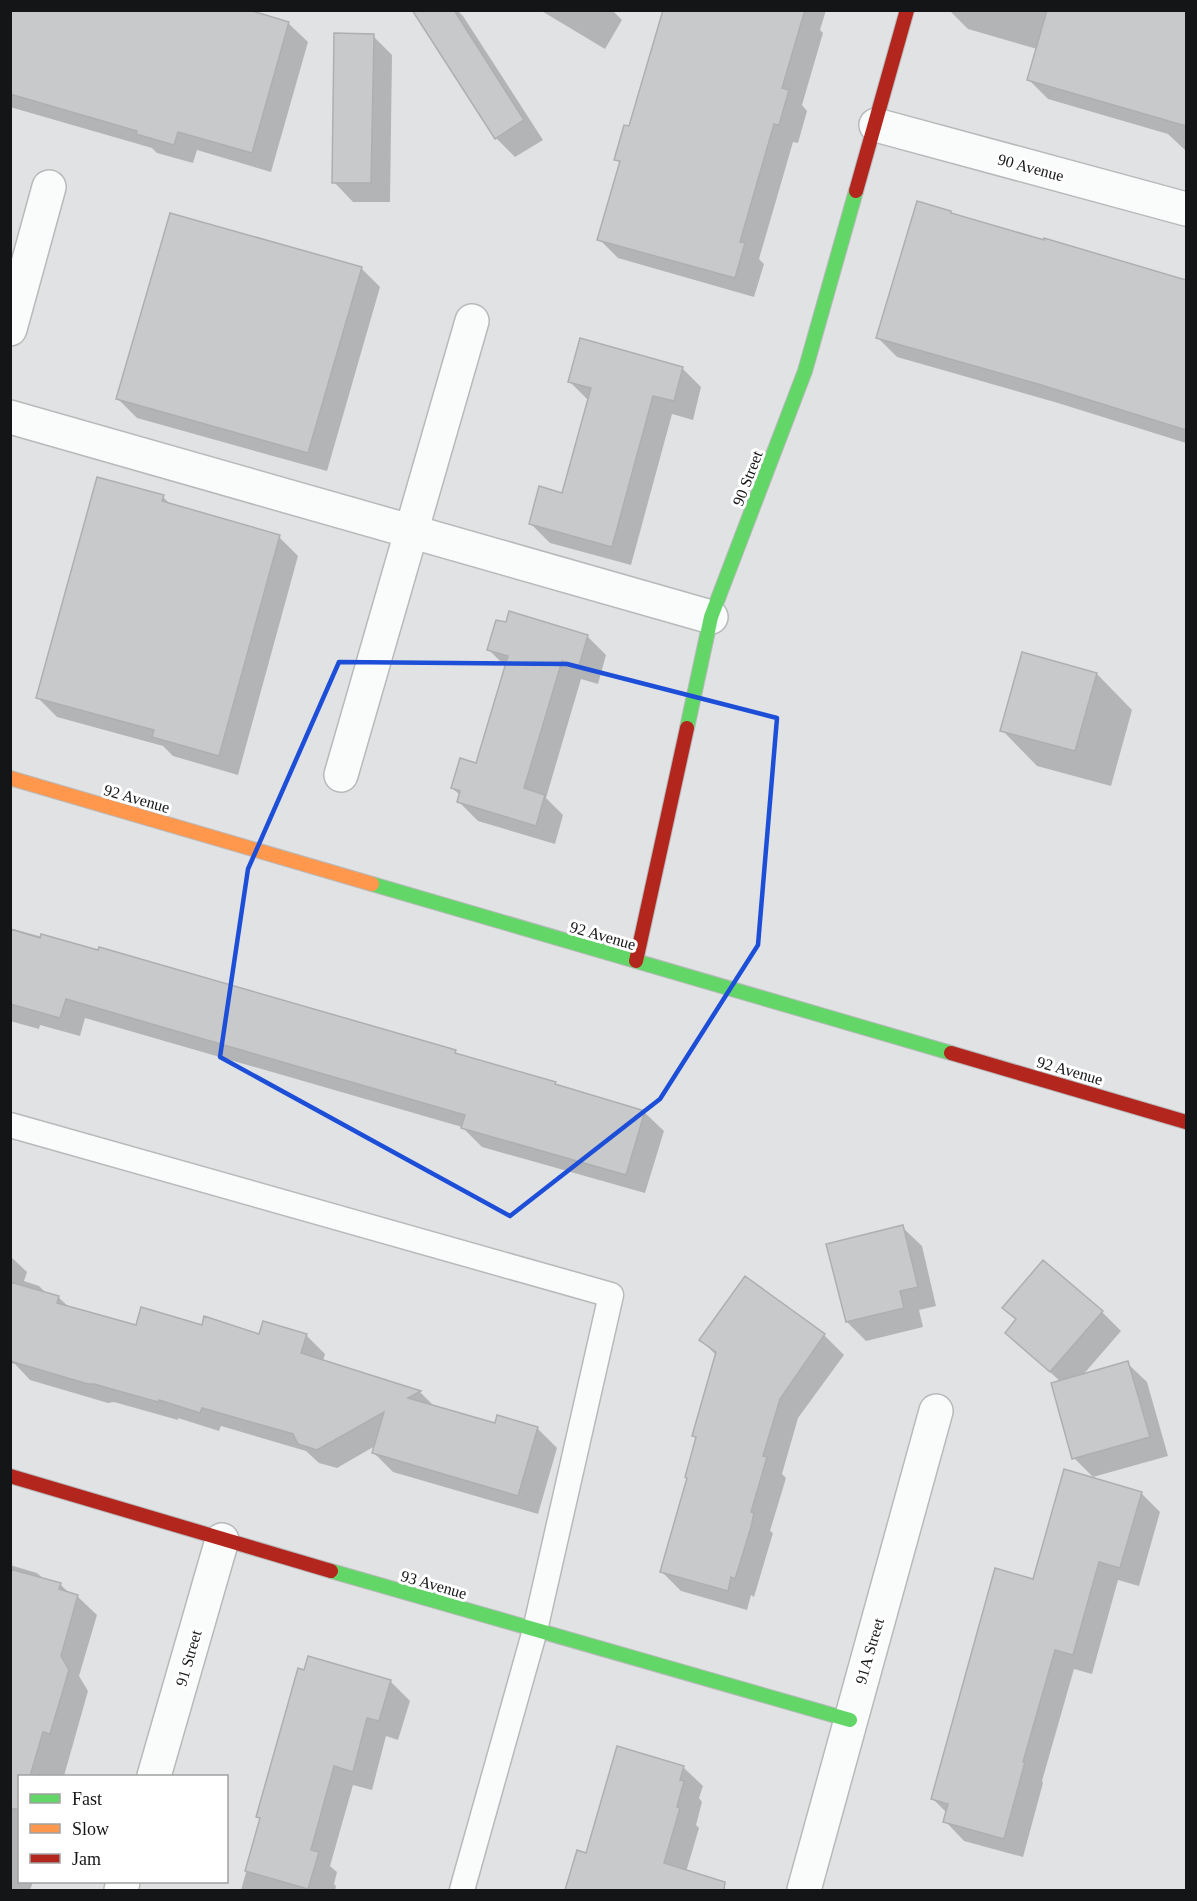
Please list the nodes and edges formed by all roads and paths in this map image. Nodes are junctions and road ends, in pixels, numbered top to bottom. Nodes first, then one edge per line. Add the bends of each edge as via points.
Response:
1 (907, 10) edge
2 (876, 125) junction
3 (50, 187) dead end
4 (1186, 209) edge
5 (472, 321) dead end
6 (10, 329) edge
7 (10, 417) edge
8 (412, 531) junction
9 (711, 617) junction
10 (341, 775) dead end
11 (10, 778) edge
12 (636, 962) junction
13 (1186, 1122) edge
14 (10, 1125) edge
15 (936, 1411) dead end
16 (10, 1476) edge
17 (222, 1540) junction
18 (535, 1630) junction
19 (850, 1720) junction
20 (154, 1775) edge
21 (462, 1890) edge
22 (804, 1890) edge

1 - 2 street, 90 Street
2 - 4 street, 90 Avenue
2 - 9 street, 90 Street via 805,371
3 - 6 street
5 - 8 street
7 - 8 street
8 - 9 street
8 - 10 street
9 - 12 street, 90 Street
11 - 12 street, 92 Avenue
12 - 13 street, 92 Avenue
14 - 18 lane via 611,1296
15 - 19 street, 91A Street
16 - 17 street, 93 Avenue
17 - 18 street, 93 Avenue
17 - 20 street, 91 Street
18 - 19 street, 93 Avenue
18 - 21 lane
19 - 22 street, 91A Street

